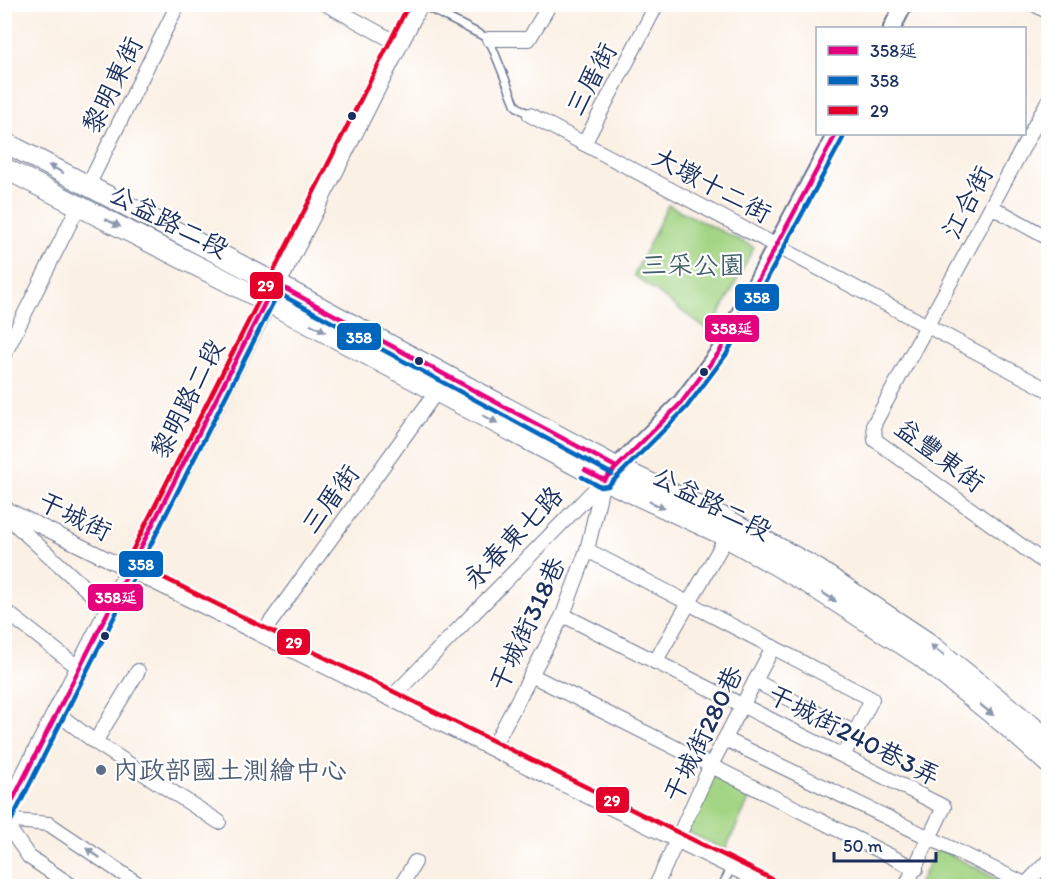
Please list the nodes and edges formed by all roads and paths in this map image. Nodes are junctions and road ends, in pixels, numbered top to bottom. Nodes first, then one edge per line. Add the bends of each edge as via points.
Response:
1 (178, 4) edge
2 (326, 4) edge
3 (420, 4) edge
4 (550, 4) edge
5 (657, 4) edge
6 (904, 4) edge
7 (1034, 4) edge
8 (1048, 12) edge
9 (892, 27) edge
10 (489, 39) junction
11 (397, 43) junction
12 (1048, 101) edge
13 (530, 116) joint
14 (835, 135) edge
15 (4, 142) edge
16 (584, 144) junction
17 (4, 168) edge
18 (88, 186) junction
19 (79, 205) junction
20 (992, 207) junction
21 (1048, 238) edge
22 (776, 246) junction
23 (275, 283) junction
24 (266, 301) junction
25 (928, 326) junction
26 (4, 355) edge
27 (1048, 390) edge
28 (437, 391) junction
29 (610, 474) junction
30 (4, 508) edge
31 (4, 514) edge
32 (726, 538) junction
33 (587, 550) junction
34 (1048, 565) edge
35 (130, 570) junction
36 (688, 604) junction
37 (4, 610) edge
38 (110, 611) junction
39 (563, 615) junction
40 (262, 634) junction
41 (773, 647) junction
42 (655, 662) junction
43 (79, 669) junction
44 (138, 670) dead end
45 (531, 675) junction
46 (755, 681) junction
47 (391, 698) junction
48 (742, 706) junction
49 (57, 713) junction
50 (855, 733) junction
51 (725, 739) junction
52 (1048, 739) edge
53 (95, 742) junction
54 (492, 749) junction
55 (843, 756) junction
56 (1048, 764) edge
57 (711, 765) junction
58 (4, 819) edge
59 (219, 822) dead end
60 (930, 839) junction
61 (678, 843) junction
62 (1048, 861) edge
63 (415, 862) dead end
64 (731, 868) junction
65 (916, 869) junction
66 (1028, 885) edge
67 (72, 886) edge
68 (141, 886) edge
69 (401, 886) edge
70 (656, 886) edge
71 (722, 886) edge
72 (769, 886) edge
73 (906, 886) edge

1 - 18 street, 黎明東街
2 - 11 street
3 - 10 lane
3 - 11 main road, 黎明路二段
4 - 10 street via 530,39
5 - 16 street, 三厝街
6 - 9 street
7 - 8 street
10 - 13 lane, 大墩十二街 via 516,106
11 - 23 main road, 黎明路二段
12 - 20 street, 江合街
13 - 16 street, 大墩十二街
14 - 22 street, 永春東七路
18 -> 15 main road, 公益路二段
16 - 22 street, 大墩十二街
17 - 19 main road, 公益路二段
18 - 23 main road, 公益路二段
19 -> 24 main road, 公益路二段
19 - 26 street
20 - 21 street
20 - 25 street, 江合街
22 - 25 street, 大墩十二街
22 - 29 street, 永春東七路 via 720,351 681,403
23 - 24 main road, 黎明路二段
23 - 29 main road, 公益路二段
24 -> 28 main road, 公益路二段
24 - 35 main road, 黎明路二段
25 - 27 street, 大墩十二街
25 - 34 street, 益豐東街 via 874,424 875,440
28 -> 29 main road, 公益路二段
28 - 40 street, 三厝街
29 -> 32 main road, 公益路二段
29 - 33 street, 干城街318巷
29 - 47 street, 永春東七路
52 -> 29 main road, 公益路二段 via 927,642 817,569 722,517
30 - 35 street, 干城街
31 - 38 street
32 - 36 street
32 -> 56 main road, 公益路二段 via 809,584 919,655
33 - 36 street
33 - 39 street, 干城街318巷
35 - 38 main road, 黎明路二段
35 - 40 street, 干城街
36 - 41 street
36 - 42 street
37 - 43 street
38 - 43 main road, 黎明路二段
39 - 42 street, 干城街240巷3弄
39 - 45 street, 干城街318巷
40 - 47 street, 干城街
41 - 46 street, 干城街280巷
41 - 50 street via 872,699
42 - 48 street, 干城街240巷3弄
43 - 49 main road, 黎明路二段
44 - 53 street
45 - 54 street, 干城街318巷
45 - 57 street
46 - 48 street, 干城街280巷
46 - 50 street
47 - 54 street, 干城街
48 - 51 street, 干城街280巷
48 - 55 street, 干城街240巷3弄
49 - 53 street
49 - 58 main road, 黎明路二段
50 - 55 street
51 - 57 street, 干城街280巷
51 - 60 street
53 - 59 street
54 - 61 street, 干城街
55 - 60 street, 干城街240巷3弄 via 944,807
57 - 61 street, 干城街280巷
57 - 65 street
58 - 67 street via 29,857
68 -> 58 street via 49,824
60 - 65 street
60 - 66 street
61 - 64 street, 干城街
61 - 70 street, 干城街280巷
62 - 66 street
63 - 69 street
64 - 71 lane
64 - 72 street, 干城街
65 - 73 street

